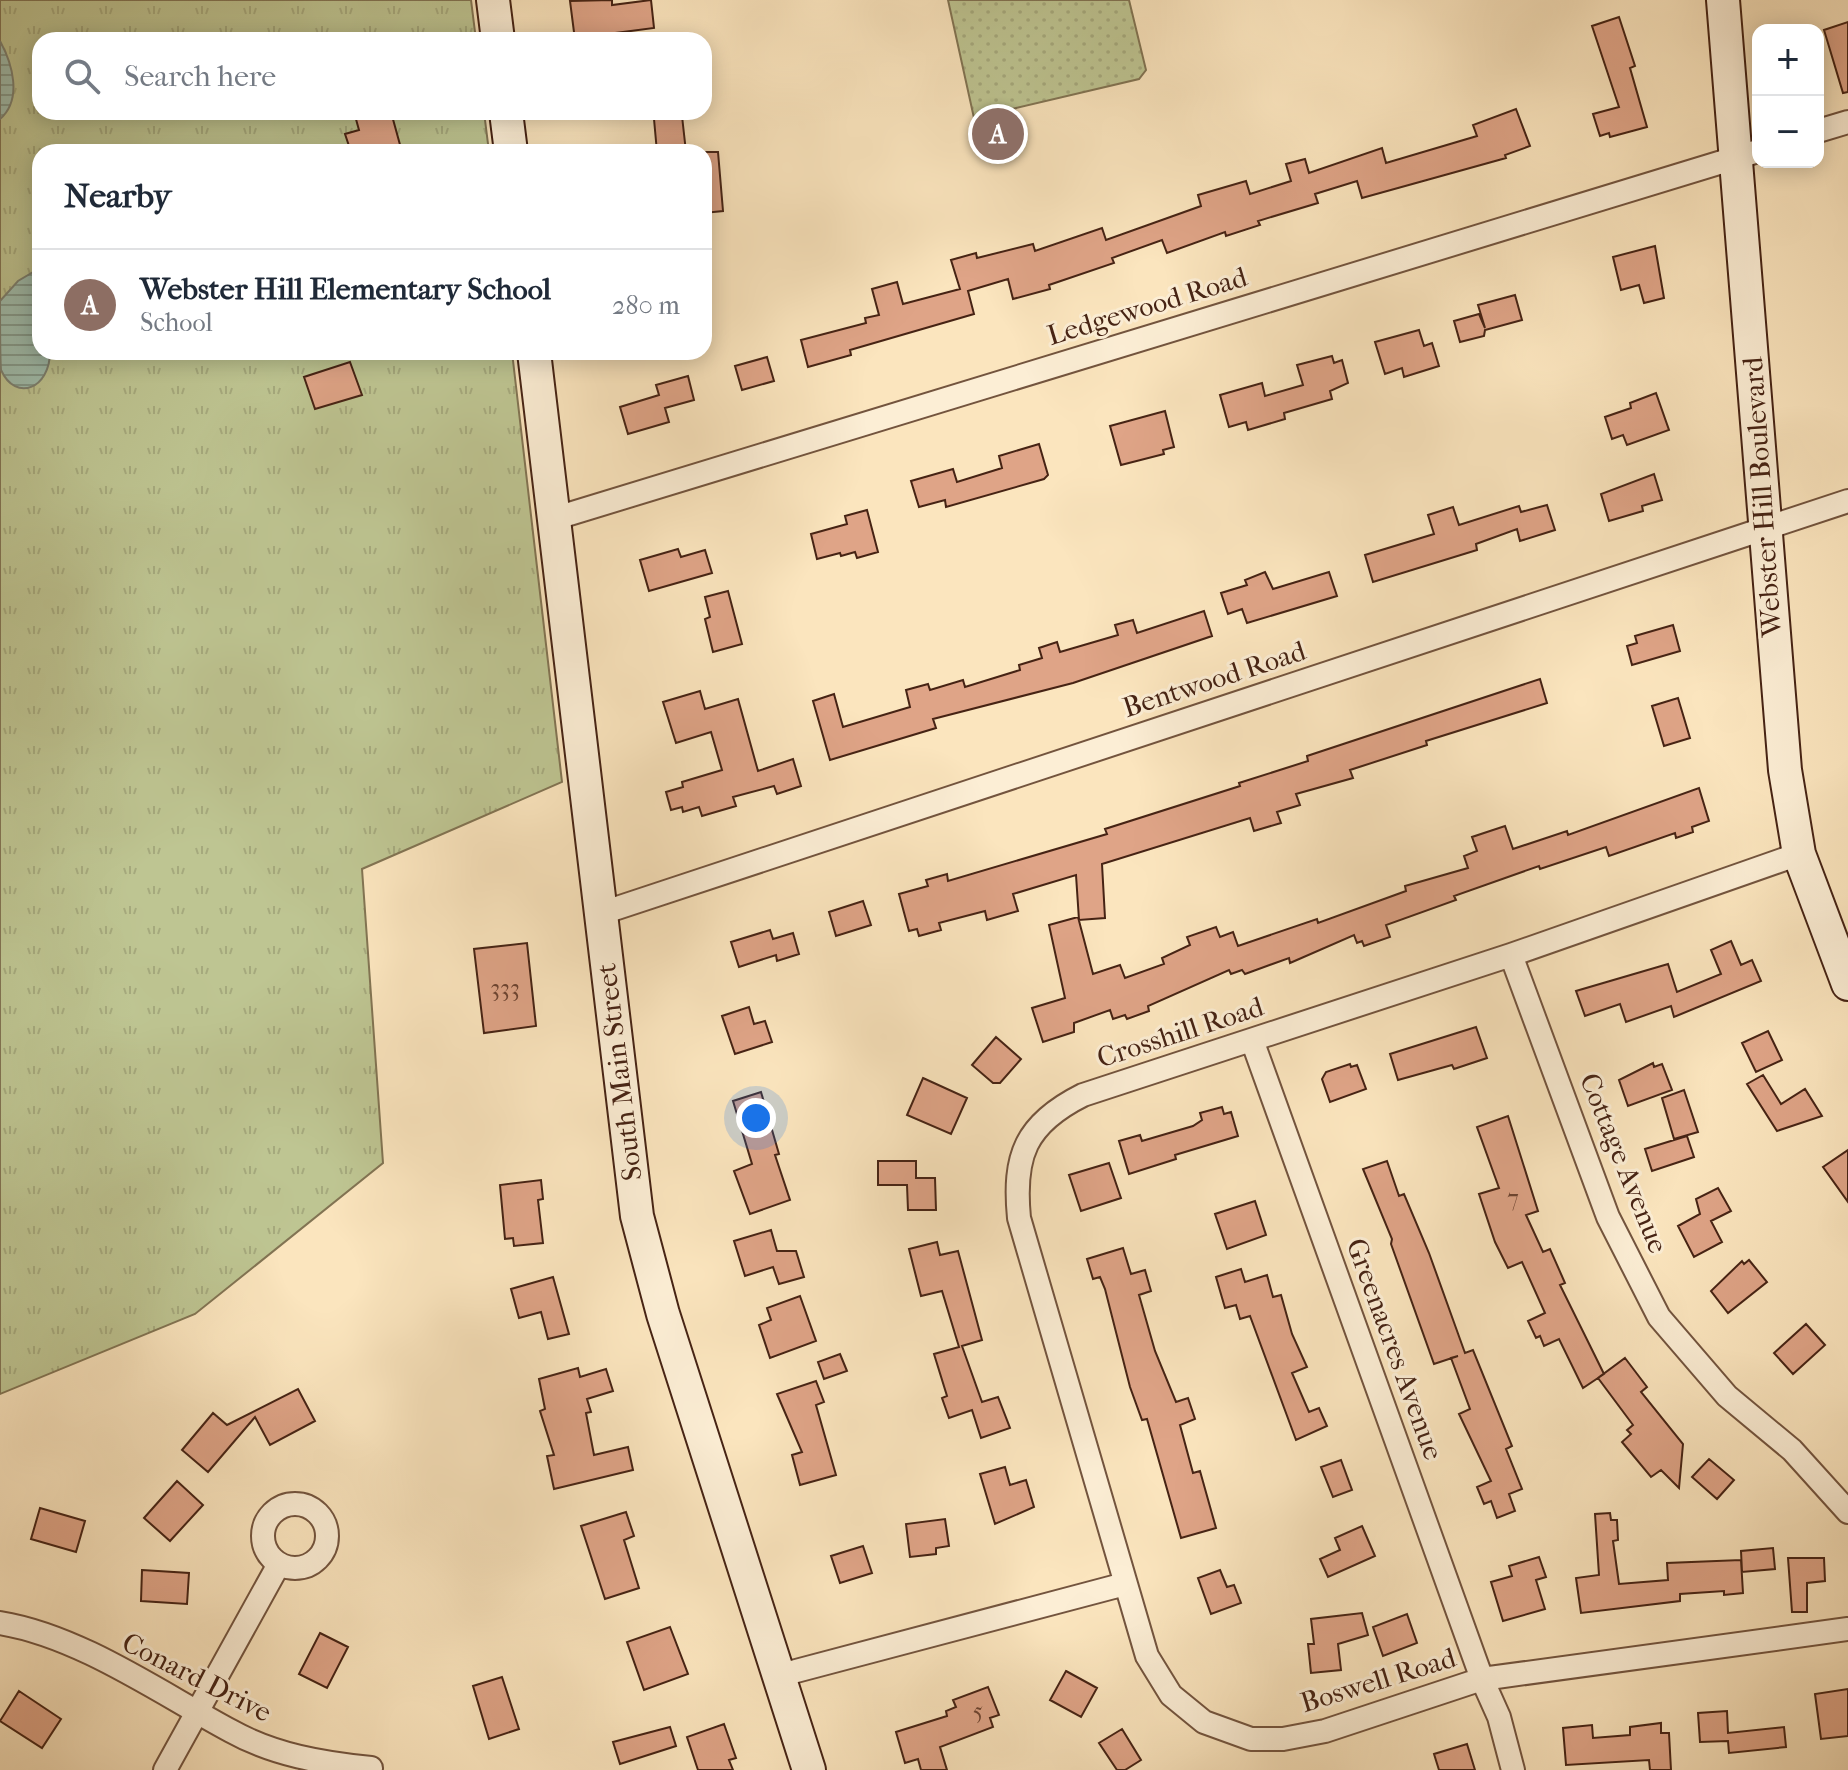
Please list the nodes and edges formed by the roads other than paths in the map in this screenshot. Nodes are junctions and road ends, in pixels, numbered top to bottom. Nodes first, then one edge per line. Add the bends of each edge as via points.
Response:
1 (493, 0) edge
2 (1723, 0) edge
3 (497, 32) edge
4 (507, 120) edge
5 (1848, 122) edge
6 (1824, 129) edge
7 (510, 144) edge
8 (1747, 154) edge
9 (535, 360) edge
10 (1848, 501) edge
11 (553, 519) junction
12 (1765, 529) junction
13 (1799, 854) junction
14 (599, 914) junction
15 (1511, 955) junction
16 (1848, 984) edge
17 (1252, 1040) junction
18 (1848, 1512) edge
19 (279, 1564) dead end
20 (1125, 1584) junction
21 (0, 1623) edge
22 (1848, 1629) edge
23 (781, 1675) junction
24 (1482, 1679) junction
25 (197, 1710) junction
26 (371, 1768) dead end
27 (165, 1770) edge
28 (809, 1770) edge
29 (1513, 1770) edge

1 - 3 main road
2 - 8 main road, Webster Hill Boulevard
4 - 7 main road
5 - 6 street
8 - 11 street, Ledgewood Road
8 - 12 main road, Webster Hill Boulevard
9 - 11 main road, South Main Street
10 - 12 street, Bentwood Road
11 - 14 main road, South Main Street
12 - 13 main road, Webster Hill Boulevard via 1776,701
12 - 14 street, Bentwood Road
13 - 15 street, Crosshill Road
13 - 16 main road, Webster Hill Boulevard
14 - 23 main road, South Main Street via 637,1216 663,1314
15 - 17 street, Crosshill Road
15 - 18 street, Cottage Avenue via 1608,1217 1659,1317 1727,1396 1792,1450
17 - 20 street, Crosshill Road via 1065,1104 1034,1131 1018,1168 1019,1218
17 - 24 street, Greenacres Avenue
19 - 25 street
20 - 23 street
20 - 24 street, Boswell Road via 1158,1676 1186,1709 1225,1732 1251,1739 1305,1736
21 - 25 street, Conard Drive via 56,1638
22 - 24 street, Boswell Road
23 - 28 main road, South Main Street
24 - 29 street, Greenacres Avenue
25 - 26 street, Conard Drive via 273,1750 321,1763
25 - 27 street

